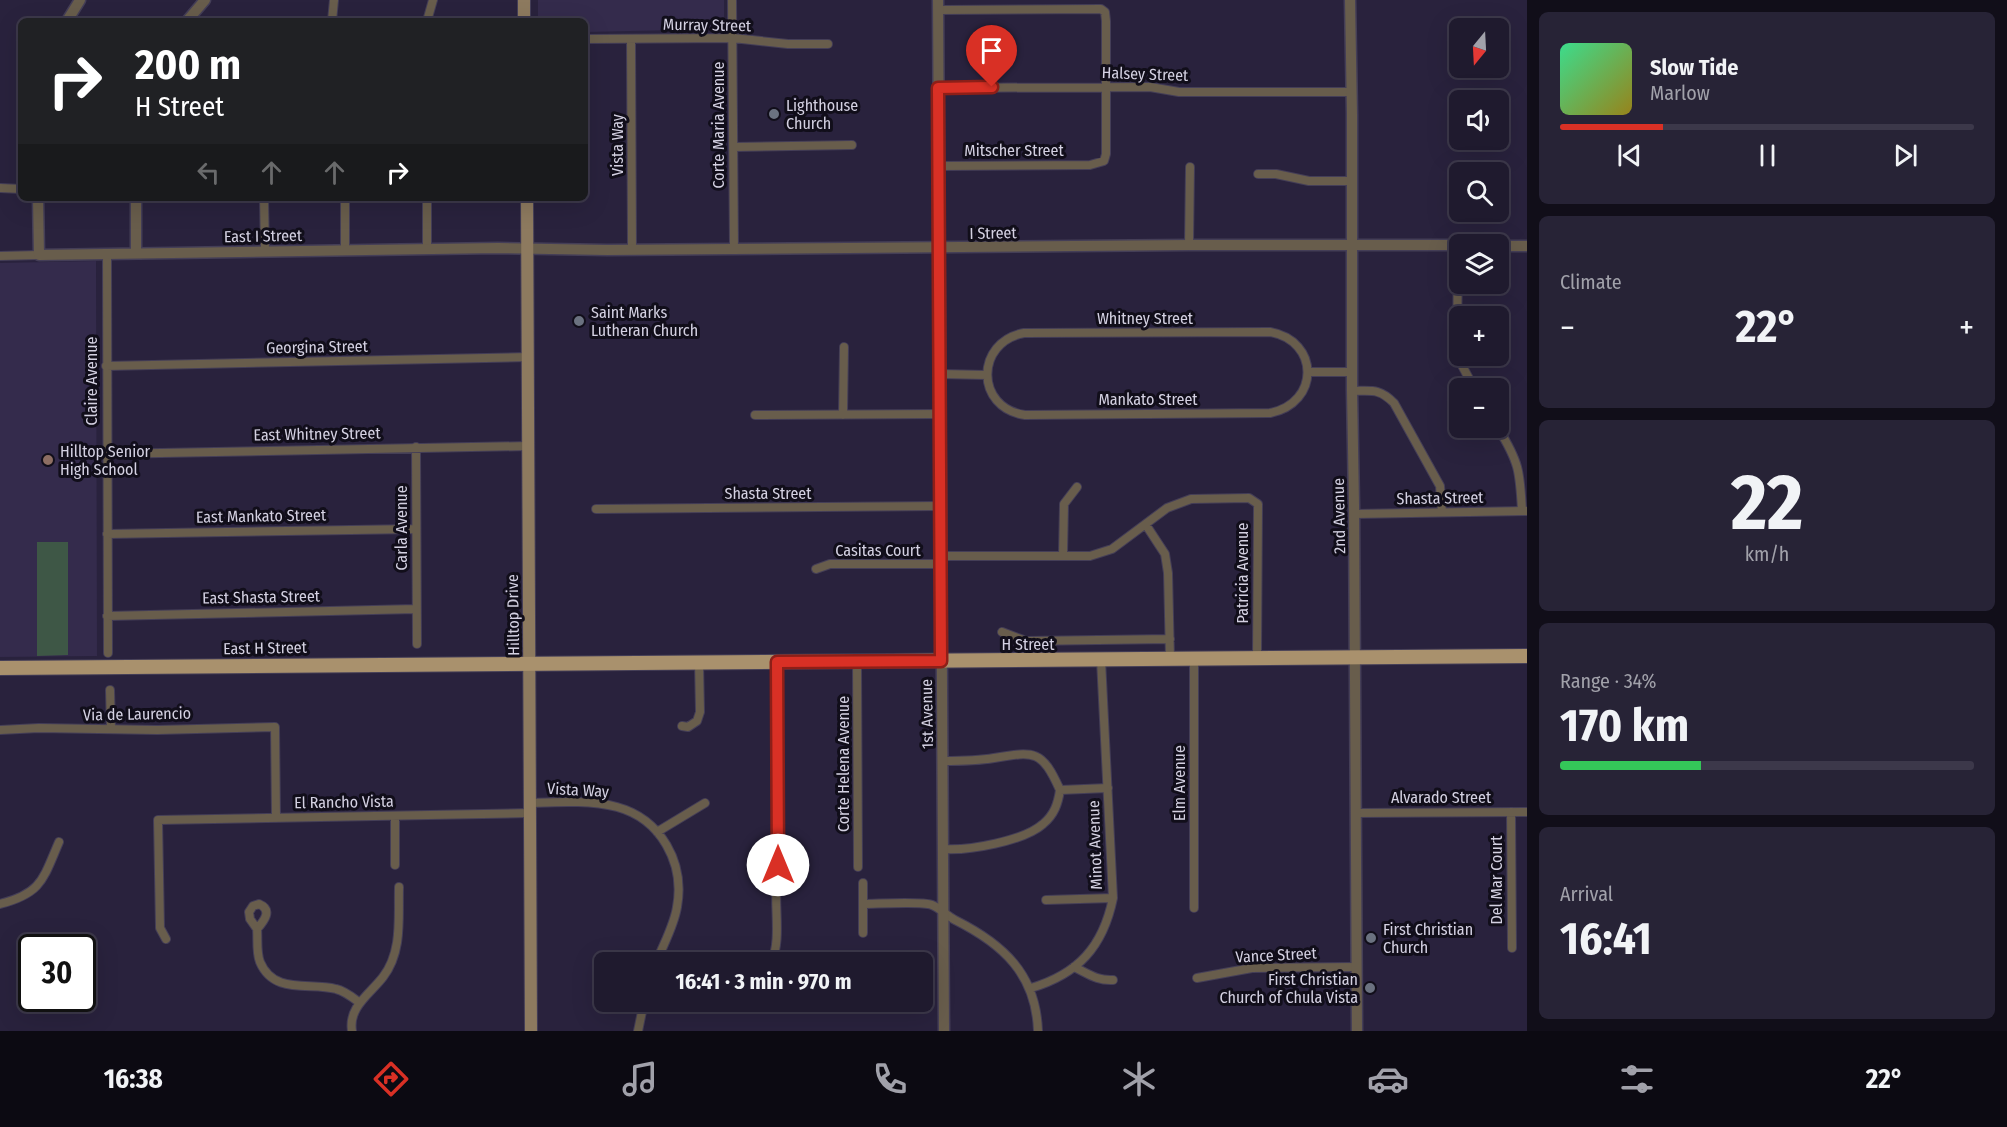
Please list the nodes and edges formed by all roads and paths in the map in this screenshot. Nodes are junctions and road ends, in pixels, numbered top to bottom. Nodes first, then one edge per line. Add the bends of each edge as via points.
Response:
1 (80, 0) edge
2 (205, 0) edge
3 (334, 0) edge
4 (433, 0) edge
5 (524, 0) edge
6 (732, 0) edge
7 (1350, 0) edge
8 (938, 5) edge
9 (69, 18) edge
10 (190, 18) edge
11 (332, 18) edge
12 (428, 18) edge
13 (524, 18) edge
14 (733, 38) junction
15 (588, 39) edge
16 (631, 40) junction
17 (828, 44) dead end
18 (1106, 87) junction
19 (938, 88) junction
20 (1351, 92) junction
21 (852, 145) dead end
22 (734, 147) junction
23 (939, 166) junction
24 (1190, 167) dead end
25 (1258, 174) dead end
26 (1351, 181) junction
27 (0, 188) edge
28 (18, 189) edge
29 (38, 201) edge
30 (136, 201) edge
31 (264, 201) edge
32 (345, 201) edge
33 (427, 201) edge
34 (527, 201) edge
35 (1189, 245) junction
36 (1449, 245) edge
37 (1352, 246) junction
38 (1509, 246) edge
39 (1527, 246) edge
40 (939, 248) junction
41 (427, 249) junction
42 (527, 249) junction
43 (734, 249) junction
44 (345, 250) junction
45 (632, 250) junction
46 (265, 251) junction
47 (106, 253) junction
48 (136, 253) junction
49 (39, 255) junction
50 (0, 256) edge
51 (1458, 294) edge
52 (844, 347) dead end
53 (529, 357) junction
54 (105, 366) junction
55 (1308, 372) junction
56 (1353, 372) junction
57 (940, 374) junction
58 (987, 375) junction
59 (1468, 378) edge
60 (1352, 391) junction
61 (940, 414) junction
62 (755, 415) dead end
63 (843, 415) junction
64 (1504, 438) edge
65 (530, 446) junction
66 (416, 447) junction
67 (106, 454) junction
68 (1077, 487) dead end
69 (940, 506) junction
70 (596, 509) dead end
71 (1524, 511) edge
72 (1442, 512) junction
73 (1354, 514) junction
74 (1146, 525) junction
75 (415, 529) junction
76 (107, 534) junction
77 (1062, 556) junction
78 (940, 560) junction
79 (816, 569) dead end
80 (416, 609) junction
81 (107, 616) junction
82 (1002, 632) dead end
83 (1170, 639) junction
84 (417, 644) dead end
85 (108, 653) dead end
86 (1527, 656) edge
87 (1257, 658) junction
88 (1355, 658) junction
89 (1170, 659) junction
90 (1194, 659) junction
91 (1101, 660) junction
92 (857, 661) junction
93 (941, 661) junction
94 (530, 662) junction
95 (699, 662) junction
96 (777, 662) junction
97 (0, 668) edge
98 (110, 690) dead end
99 (682, 726) dead end
100 (111, 729) junction
101 (0, 730) edge
102 (942, 761) junction
103 (1108, 788) junction
104 (1060, 790) junction
105 (705, 803) dead end
106 (530, 808) junction
107 (1511, 812) junction
108 (1527, 812) edge
109 (1355, 813) junction
110 (395, 816) junction
111 (276, 818) junction
112 (657, 832) junction
113 (60, 842) dead end
114 (943, 849) junction
115 (395, 865) dead end
116 (858, 867) dead end
117 (863, 883) dead end
118 (399, 887) dead end
119 (1113, 898) junction
120 (1046, 900) dead end
121 (0, 904) edge
122 (862, 904) junction
123 (1194, 908) dead end
124 (943, 911) junction
125 (257, 928) dead end
126 (863, 933) dead end
127 (166, 939) dead end
128 (1512, 948) dead end
129 (660, 952) edge
130 (775, 952) edge
131 (1357, 967) junction
132 (1074, 968) junction
133 (1197, 978) dead end
134 (1113, 980) dead end
135 (1031, 988) junction
136 (360, 1003) junction
137 (642, 1012) edge
138 (352, 1031) edge
139 (531, 1031) edge
140 (638, 1031) edge
141 (944, 1031) edge
142 (1038, 1031) edge
143 (1357, 1031) edge

1 - 9 street
2 - 10 street
3 - 11 street
4 - 12 street
5 - 13 main road
6 - 14 street, Corte Maria Avenue
7 - 20 street, 2nd Avenue
8 - 18 street via 1101,9 1105,12
8 - 19 street, 1st Avenue
14 - 16 street, Murray Street
14 - 17 street, Murray Street
14 - 22 street, Corte Maria Avenue
15 - 16 street, Murray Street
16 - 45 street, Vista Way
18 - 19 street, Halsey Street
18 - 20 street, Halsey Street via 1150,87 1179,92
18 - 23 street, Mitscher Street via 1104,161 1090,165
19 - 23 street, 1st Avenue
20 - 26 street, 2nd Avenue
21 - 22 street
22 - 43 street, Corte Maria Avenue
23 - 40 street, 1st Avenue
24 - 35 street
25 - 26 street via 1310,181
26 - 37 street, 2nd Avenue
27 - 28 street
29 - 49 street
30 - 48 street
31 - 46 street
32 - 44 street
33 - 41 street
34 - 42 main road, Hilltop Drive
35 - 37 street, I Street
35 - 40 street, I Street
36 - 37 street, I Street
37 - 56 street, 2nd Avenue
38 - 39 street
40 - 43 street, I Street
40 - 57 street, 1st Avenue
41 - 42 street, East I Street
41 - 44 street, East I Street
42 - 45 street, I Street
42 - 53 main road, Hilltop Drive
43 - 45 street, I Street
44 - 46 street, East I Street
46 - 48 street, East I Street
47 - 48 street, East I Street
47 - 49 street, East I Street
47 - 54 street, Claire Avenue
49 - 50 street, East I Street
51 - 59 street via 1457,356
52 - 63 street
53 - 54 street, Georgina Street
53 - 65 main road, Hilltop Drive
54 - 67 street, Claire Avenue
55 - 56 street
55 - 58 street, Mankato Street via 1304,389 1293,403 1276,412 1260,413 1019,414 994,398
55 - 58 street, Whitney Street via 1303,354 1295,344 1270,332 1036,333 1019,334 1000,345 989,362
56 - 60 street, 2nd Avenue
57 - 58 street
57 - 61 street, 1st Avenue
60 - 72 street via 1378,391 1394,403 1440,486
60 - 73 street, 2nd Avenue
61 - 63 street
61 - 69 street, 1st Avenue
62 - 63 street
64 - 71 street via 1515,456
65 - 66 street, East Whitney Street
65 - 94 main road, Hilltop Drive
66 - 67 street, East Whitney Street
66 - 75 street, Carla Avenue
67 - 76 street, Claire Avenue
68 - 77 street via 1064,504
69 - 70 street, Shasta Street
69 - 78 street, 1st Avenue
71 - 72 street, Shasta Street
72 - 73 street, Shasta Street
73 - 88 street, 2nd Avenue
74 - 77 street via 1112,549 1090,556
74 - 83 street via 1165,554
74 - 87 street, Patricia Avenue via 1167,508 1191,499 1245,499 1258,504
75 - 76 street, East Mankato Street
75 - 80 street, Carla Avenue
76 - 81 street, Claire Avenue
77 - 78 street
78 - 79 street, Casitas Court via 830,564
78 - 93 street, 1st Avenue
80 - 81 street, East Shasta Street
80 - 84 street, Carla Avenue
81 - 85 street, Claire Avenue
82 - 83 street via 1026,641
83 - 89 street
86 - 88 main road, H Street
87 - 88 main road, H Street
87 - 90 main road, H Street
88 - 109 street, 2nd Avenue
89 - 90 main road, H Street
89 - 91 main road, H Street
90 - 123 street, Elm Avenue
91 - 93 main road, H Street
91 - 103 street, Minot Avenue
92 - 93 main road, H Street
92 - 96 main road, H Street
92 - 116 street, Corte Helena Avenue
93 - 102 street, 1st Avenue
94 - 95 main road, H Street
94 - 97 main road, East H Street
94 - 106 main road, Hilltop Drive
95 - 96 main road, H Street
95 - 99 street via 700,712 697,721
96 - 130 street
98 - 100 street
100 - 101 street, Via de Laurencio
100 - 111 street, Via de Laurencio via 275,727
102 - 104 street via 1027,754 1046,764
102 - 114 street, 1st Avenue
103 - 104 street
103 - 119 street, Minot Avenue
104 - 114 street via 1051,816 1035,830 989,845
105 - 112 street
106 - 110 street, El Rancho Vista
106 - 112 street, Vista Way via 610,806 637,816
106 - 139 main road, Hilltop Drive
107 - 108 street, Alvarado Street
107 - 109 street, Alvarado Street
107 - 128 street, Del Mar Court
109 - 131 street, 2nd Avenue
110 - 111 street, El Rancho Vista
110 - 115 street
111 - 127 street, El Rancho Vista via 158,820 160,928
112 - 129 street, Vista Way via 673,858 679,887 677,909
113 - 121 street via 40,884 29,894
114 - 124 street, 1st Avenue
117 - 122 street
118 - 136 street via 398,946 393,962
119 - 120 street
119 - 132 street, Minot Avenue via 1109,916 1091,952
122 - 124 street via 931,904
122 - 126 street
124 - 135 street via 997,946
124 - 141 street, 1st Avenue
125 - 136 street via 260,962 272,977 289,986 339,990
131 - 133 street, Vance Street via 1252,968
131 - 143 street, 2nd Avenue
132 - 134 street via 1104,981
132 - 135 street, Minot Avenue
135 - 142 street
136 - 138 street via 353,1014
137 - 140 street

